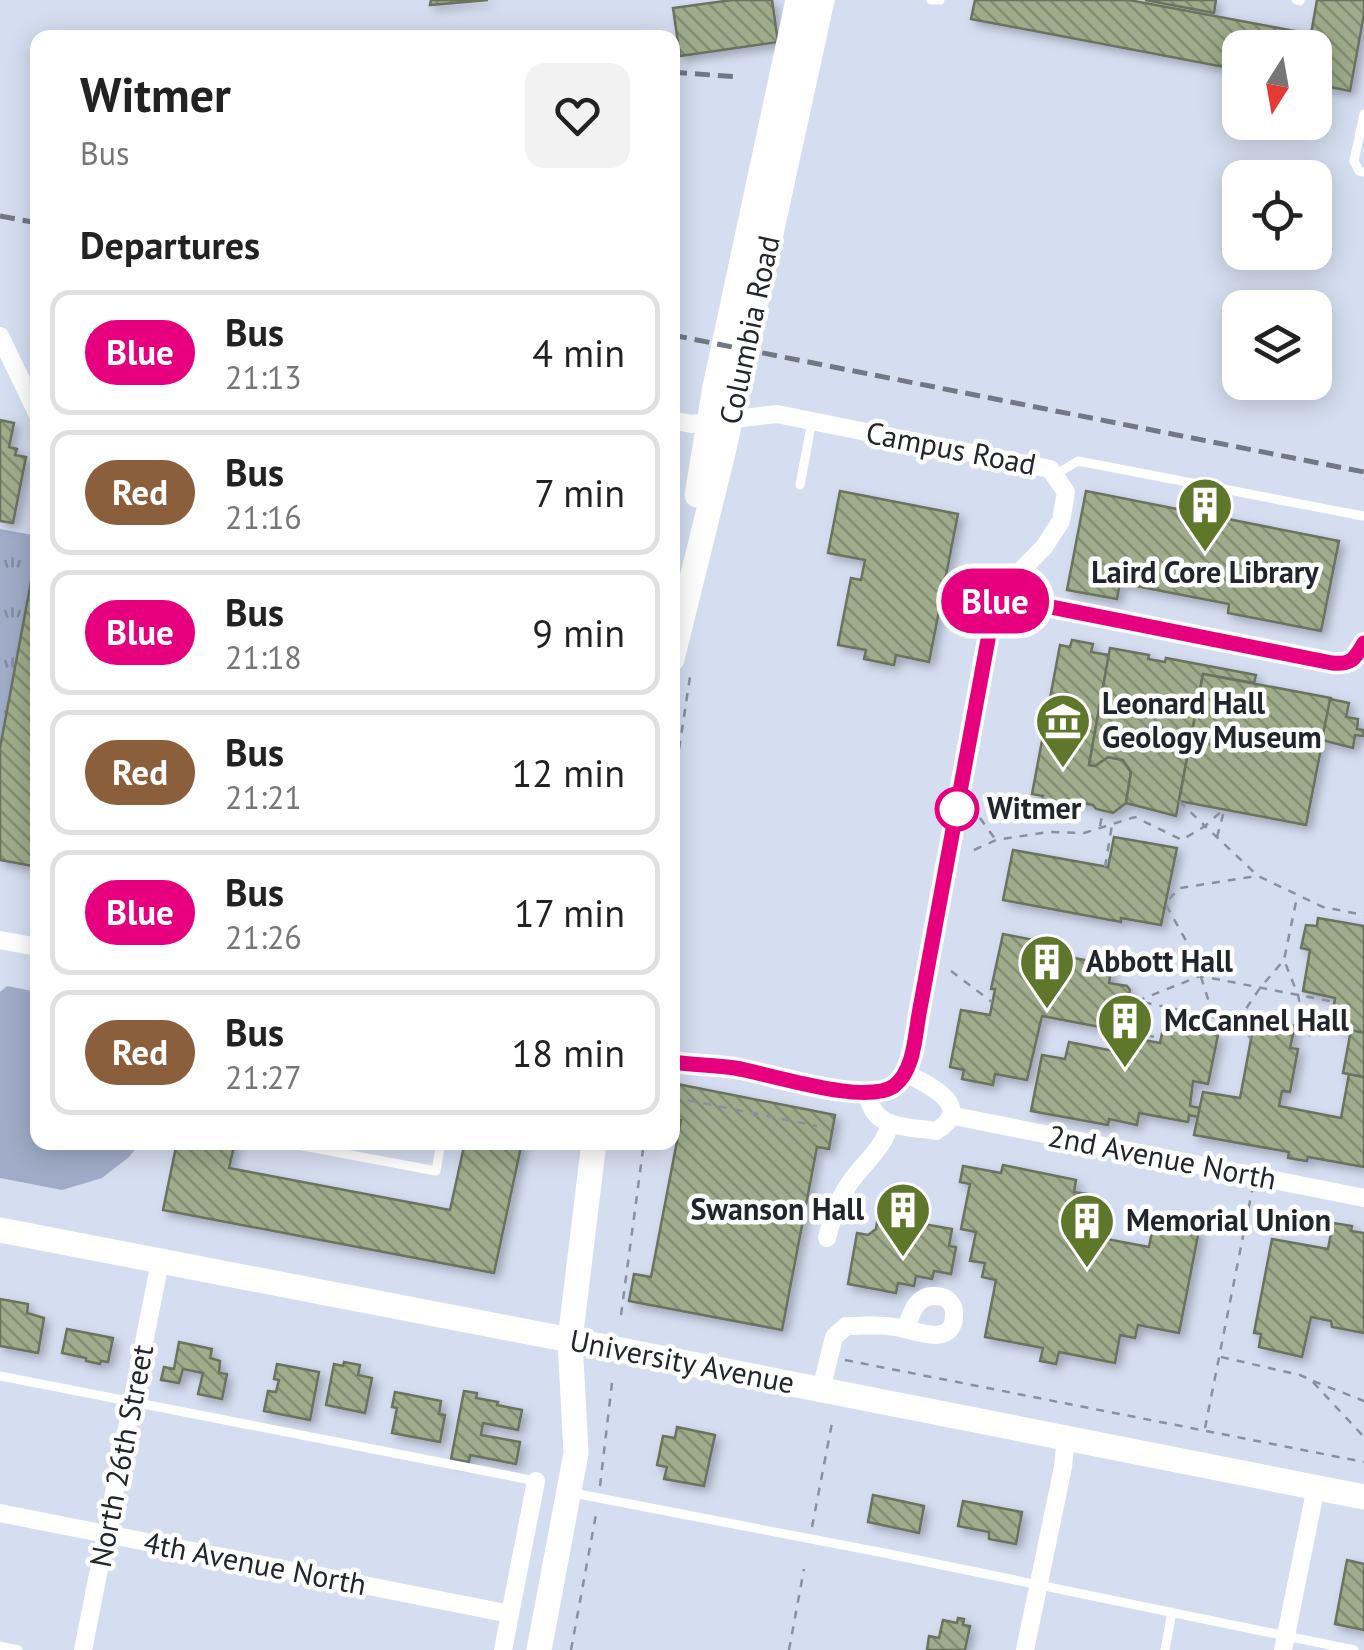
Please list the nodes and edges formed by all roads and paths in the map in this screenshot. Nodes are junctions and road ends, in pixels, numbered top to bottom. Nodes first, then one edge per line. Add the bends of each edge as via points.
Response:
1 (798, 0) edge
2 (822, 0) edge
3 (930, 0) edge
4 (940, 0) edge
5 (1364, 114) edge
6 (1364, 172) edge
7 (0, 336) edge
8 (5, 359) edge
9 (30, 401) edge
10 (680, 422) edge
11 (812, 422) junction
12 (1054, 475) junction
13 (800, 485) dead end
14 (1363, 516) edge
15 (996, 596) junction
16 (680, 601) edge
17 (680, 626) edge
18 (1364, 643) edge
19 (688, 684) dead end
20 (680, 740) edge
21 (1179, 800) dead end
22 (1103, 811) dead end
23 (980, 818) dead end
24 (1113, 824) junction
25 (1205, 826) junction
26 (1100, 827) junction
27 (1216, 838) junction
28 (996, 840) junction
29 (974, 850) dead end
30 (1105, 867) dead end
31 (1258, 876) junction
32 (1297, 895) junction
33 (1364, 915) edge
34 (0, 940) edge
35 (30, 946) edge
36 (1284, 960) junction
37 (952, 971) dead end
38 (1200, 976) junction
39 (1260, 988) junction
40 (1298, 995) junction
41 (1137, 1001) junction
42 (992, 1002) dead end
43 (1171, 1008) junction
44 (1214, 1017) junction
45 (1237, 1022) junction
46 (1168, 1025) dead end
47 (1161, 1038) dead end
48 (1251, 1039) dead end
49 (680, 1063) edge
50 (906, 1073) junction
51 (868, 1094) junction
52 (680, 1099) edge
53 (959, 1117) dead end
54 (890, 1124) junction
55 (817, 1126) dead end
56 (324, 1150) edge
57 (440, 1150) edge
58 (593, 1150) edge
59 (643, 1150) edge
60 (1255, 1177) junction
61 (1364, 1198) edge
62 (0, 1230) edge
63 (827, 1238) dead end
64 (160, 1262) junction
65 (620, 1315) dead end
66 (906, 1329) dead end
67 (570, 1340) junction
68 (1220, 1356) junction
69 (828, 1357) junction
70 (0, 1376) edge
71 (1311, 1380) junction
72 (612, 1383) dead end
73 (821, 1390) junction
74 (132, 1401) junction
75 (1364, 1401) edge
76 (832, 1422) dead end
77 (1204, 1430) junction
78 (1364, 1436) edge
79 (1066, 1438) junction
80 (1364, 1462) edge
81 (536, 1481) joint
82 (1316, 1488) junction
83 (570, 1492) junction
84 (1364, 1497) edge
85 (599, 1498) junction
86 (0, 1513) edge
87 (106, 1534) junction
88 (810, 1538) junction
89 (804, 1570) dead end
90 (1038, 1584) junction
91 (1172, 1612) junction
92 (510, 1614) junction
93 (1284, 1643) edge
94 (0, 1646) edge
95 (18, 1650) edge
96 (83, 1650) edge
97 (504, 1650) edge
98 (539, 1650) edge
99 (571, 1650) edge
100 (788, 1650) edge
101 (1025, 1650) edge
102 (1165, 1650) edge
103 (1354, 1650) edge

1 - 16 main road, Columbia Road via 715,387
2 - 17 main road, Columbia Road
3 - 4 lane
5 - 6 lane via 1354,160
7 - 8 street
8 - 9 street
10 - 11 street, Campus Road via 776,414
11 - 12 street, Campus Road via 1050,469
11 - 13 lane
12 - 14 lane via 1078,462
12 - 15 street, Campus Road via 1066,492 1061,521
15 - 18 street via 1332,663 1354,658
15 - 50 street
19 - 20 path
21 - 25 path
22 - 26 path
23 - 28 path
24 - 25 path via 1135,816 1182,840
24 - 26 path
24 - 30 path
25 - 27 path
25 - 27 path via 1224,810
26 - 28 path
27 - 31 path
28 - 29 path
31 - 32 path
31 - 38 path via 1180,888 1165,903
32 - 33 path
32 - 36 path
34 - 35 street
36 - 39 path
36 - 40 path
37 - 42 path
38 - 39 path
38 - 41 path
38 - 44 path
39 - 40 path
39 - 45 path
40 - 40 path via 1334,1002 1307,1038 1301,1009
41 - 43 path
41 - 47 path via 1129,999 1126,1029
43 - 44 path
43 - 46 path
44 - 45 path
45 - 48 path
49 - 51 street
50 - 51 street via 893,1087
50 - 54 street via 949,1100 950,1117 936,1131
51 - 54 street via 875,1116
52 - 55 path
53 - 60 street, 2nd Avenue North
54 - 63 street via 882,1146 833,1212
56 - 57 lane via 436,1171
58 - 67 main road
59 - 65 path
60 - 61 street, 2nd Avenue North
60 - 68 path
62 - 64 main road, University Avenue
64 - 67 main road, University Avenue
64 - 74 street, North 26th Street
66 - 69 street via 846,1326
67 - 73 main road, University Avenue
67 - 83 main road via 576,1453
68 - 71 path
68 - 77 path
69 - 73 street
69 - 77 path
70 - 74 lane
71 - 75 path
71 - 78 path
72 - 85 path
73 - 79 main road, University Avenue
74 - 81 lane
74 - 87 street, North 26th Street
76 - 88 path
77 - 80 path
79 - 82 main road, University Avenue
79 - 90 street
81 - 92 street
82 - 84 main road, University Avenue
82 - 93 street
83 - 85 lane
83 - 98 main road
85 - 88 lane
85 - 99 path
86 - 87 street, 4th Avenue North
87 - 92 street, 4th Avenue North
87 - 96 street, North 26th Street
88 - 90 lane
89 - 100 path
90 - 91 lane
90 - 101 street
91 - 93 lane
91 - 102 lane
92 - 97 street
93 - 103 lane
94 - 95 lane

